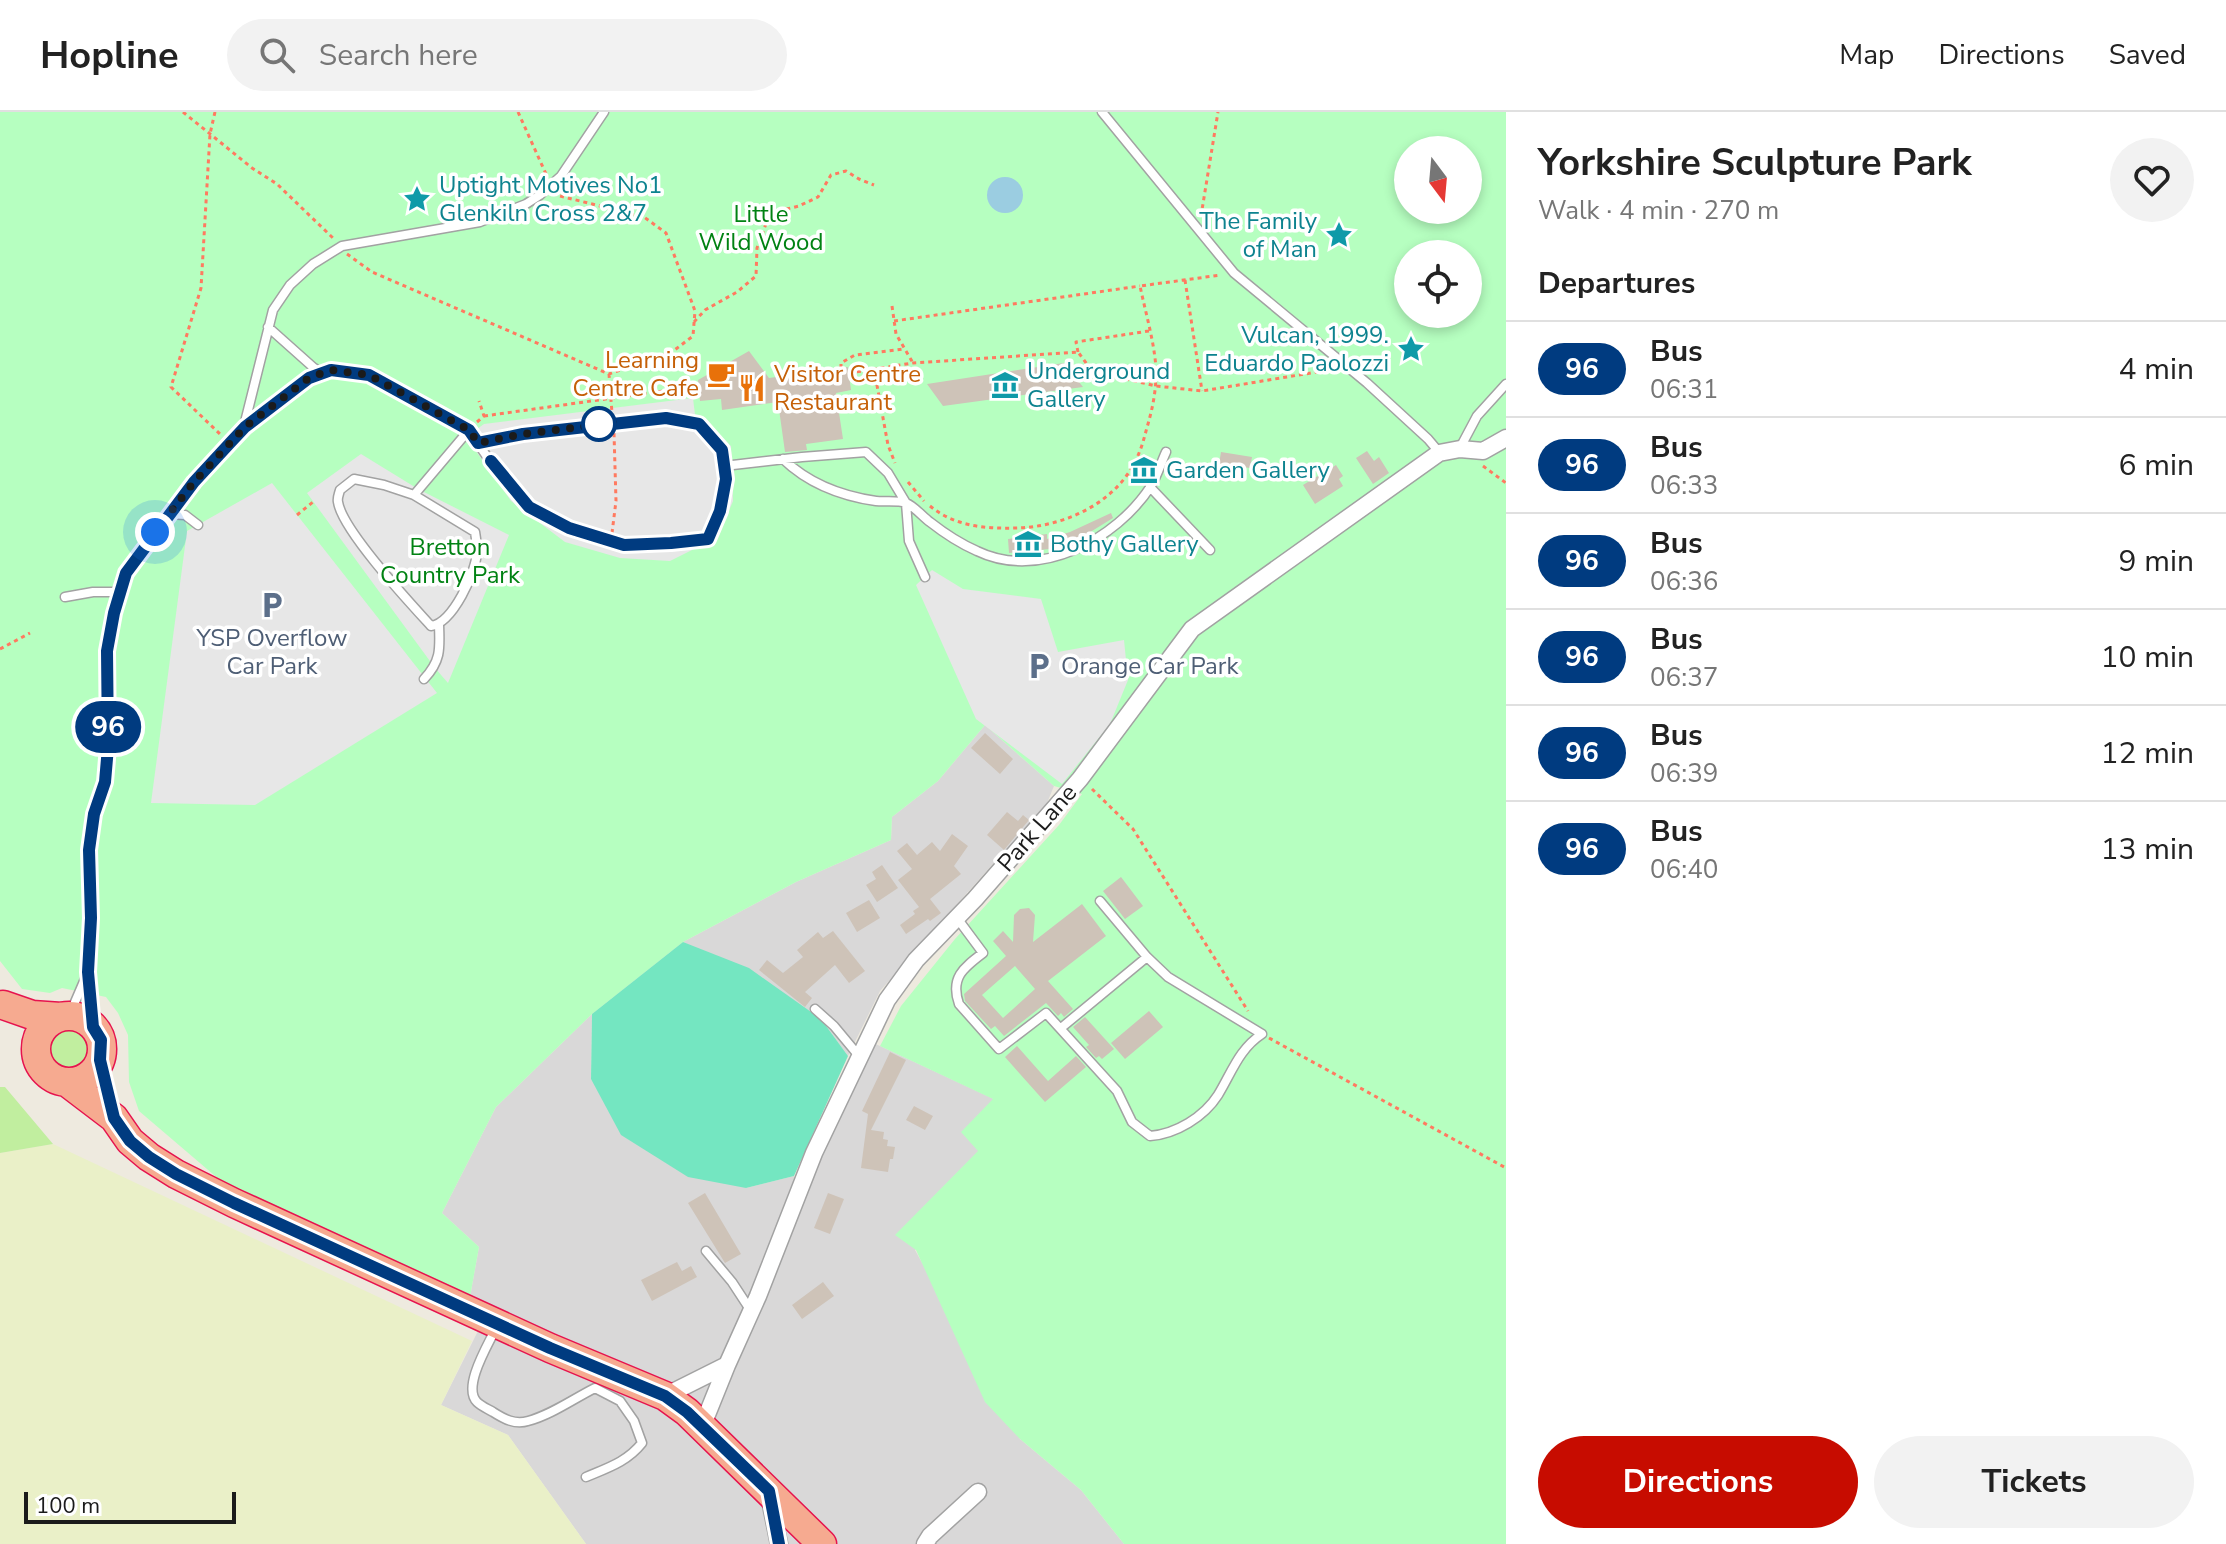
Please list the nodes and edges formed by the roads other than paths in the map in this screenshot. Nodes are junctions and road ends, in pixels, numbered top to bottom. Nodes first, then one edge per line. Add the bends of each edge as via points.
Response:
1 (604, 112) edge
2 (1102, 112) edge
3 (268, 327) junction
4 (322, 373) junction
5 (1506, 384) edge
6 (245, 427) junction
7 (469, 430) junction
8 (1506, 438) edge
9 (478, 443) junction
10 (1460, 449) junction
11 (1166, 452) dead end
12 (1439, 453) junction
13 (783, 459) junction
14 (724, 466) junction
15 (1150, 487) junction
16 (414, 495) junction
17 (906, 503) junction
18 (169, 514) junction
19 (198, 525) dead end
20 (1210, 550) dead end
21 (925, 577) dead end
22 (120, 592) junction
23 (65, 597) dead end
24 (439, 625) junction
25 (424, 679) dead end
26 (1100, 901) dead end
27 (957, 917) junction
28 (1147, 957) junction
29 (88, 972) junction
30 (1, 1004) edge
31 (815, 1009) dead end
32 (74, 1020) junction
33 (1061, 1028) junction
34 (36, 1046) junction
35 (860, 1057) junction
36 (100, 1060) junction
37 (68, 1083) junction
38 (114, 1118) junction
39 (706, 1251) dead end
40 (751, 1311) junction
41 (498, 1324) junction
42 (727, 1365) junction
43 (665, 1396) junction
44 (702, 1427) junction
45 (586, 1477) dead end
46 (769, 1491) junction
47 (978, 1492) dead end
48 (779, 1544) edge
49 (822, 1544) edge
50 (925, 1544) edge

1 - 3 lane via 561,176 526,204 480,222 342,246 290,285
2 - 12 lane via 1234,273 1339,359
3 - 4 lane
3 - 6 lane
4 - 6 lane
4 - 7 lane via 369,375
5 - 10 lane via 1477,416
6 - 18 lane
7 - 9 lane
7 - 16 lane
8 - 10 street, Park Lane via 1483,451
9 - 14 lane via 666,418 699,424 722,450
9 - 14 lane via 529,507 569,528 624,545 708,539 720,511
10 - 12 street, Park Lane
11 - 15 lane
12 - 27 street, Park Lane via 1192,629 1080,779
13 - 14 lane
13 - 17 lane via 833,491
13 - 17 lane via 866,452 888,473
15 - 17 lane via 1101,536 1076,550 1028,560 1005,561 977,552
15 - 20 lane
16 - 24 lane via 475,532 477,554 459,604
16 - 24 lane via 354,479 340,490 338,502 350,529 401,593 431,626
17 - 21 lane via 909,541
18 - 19 lane via 185,515
18 - 22 lane via 126,573
22 - 23 lane
22 - 29 lane via 107,651 105,782 89,850
24 - 25 lane via 435,668
26 - 28 lane
27 - 33 lane via 983,953 960,974 956,997 999,1049 1046,1013
27 - 35 street, Park Lane via 887,1000
28 - 33 lane
28 - 33 lane via 1168,977 1262,1034 1249,1042 1209,1107 1165,1135 1150,1136 1132,1122 1117,1091
29 - 32 lane
29 - 32 lane
30 - 32 highway via 32,1015
30 - 34 highway
31 - 35 lane
32 - 34 highway via 52,1021
32 - 36 highway via 101,1040
34 - 37 highway via 40,1067
35 - 40 street, Park Lane via 814,1153
36 - 37 highway via 88,1077
36 - 38 highway
37 - 38 highway
38 - 41 highway via 130,1141 176,1174
39 - 40 lane
40 - 42 street, Park Lane
41 - 43 highway
41 - 45 lane via 476,1370 471,1389 476,1401 500,1417 527,1422 595,1388 620,1401 634,1421 642,1443 635,1452
42 - 43 street
42 - 44 street, Park Lane
43 - 44 highway
44 - 46 highway
46 - 48 street
46 - 49 highway
47 - 50 street

